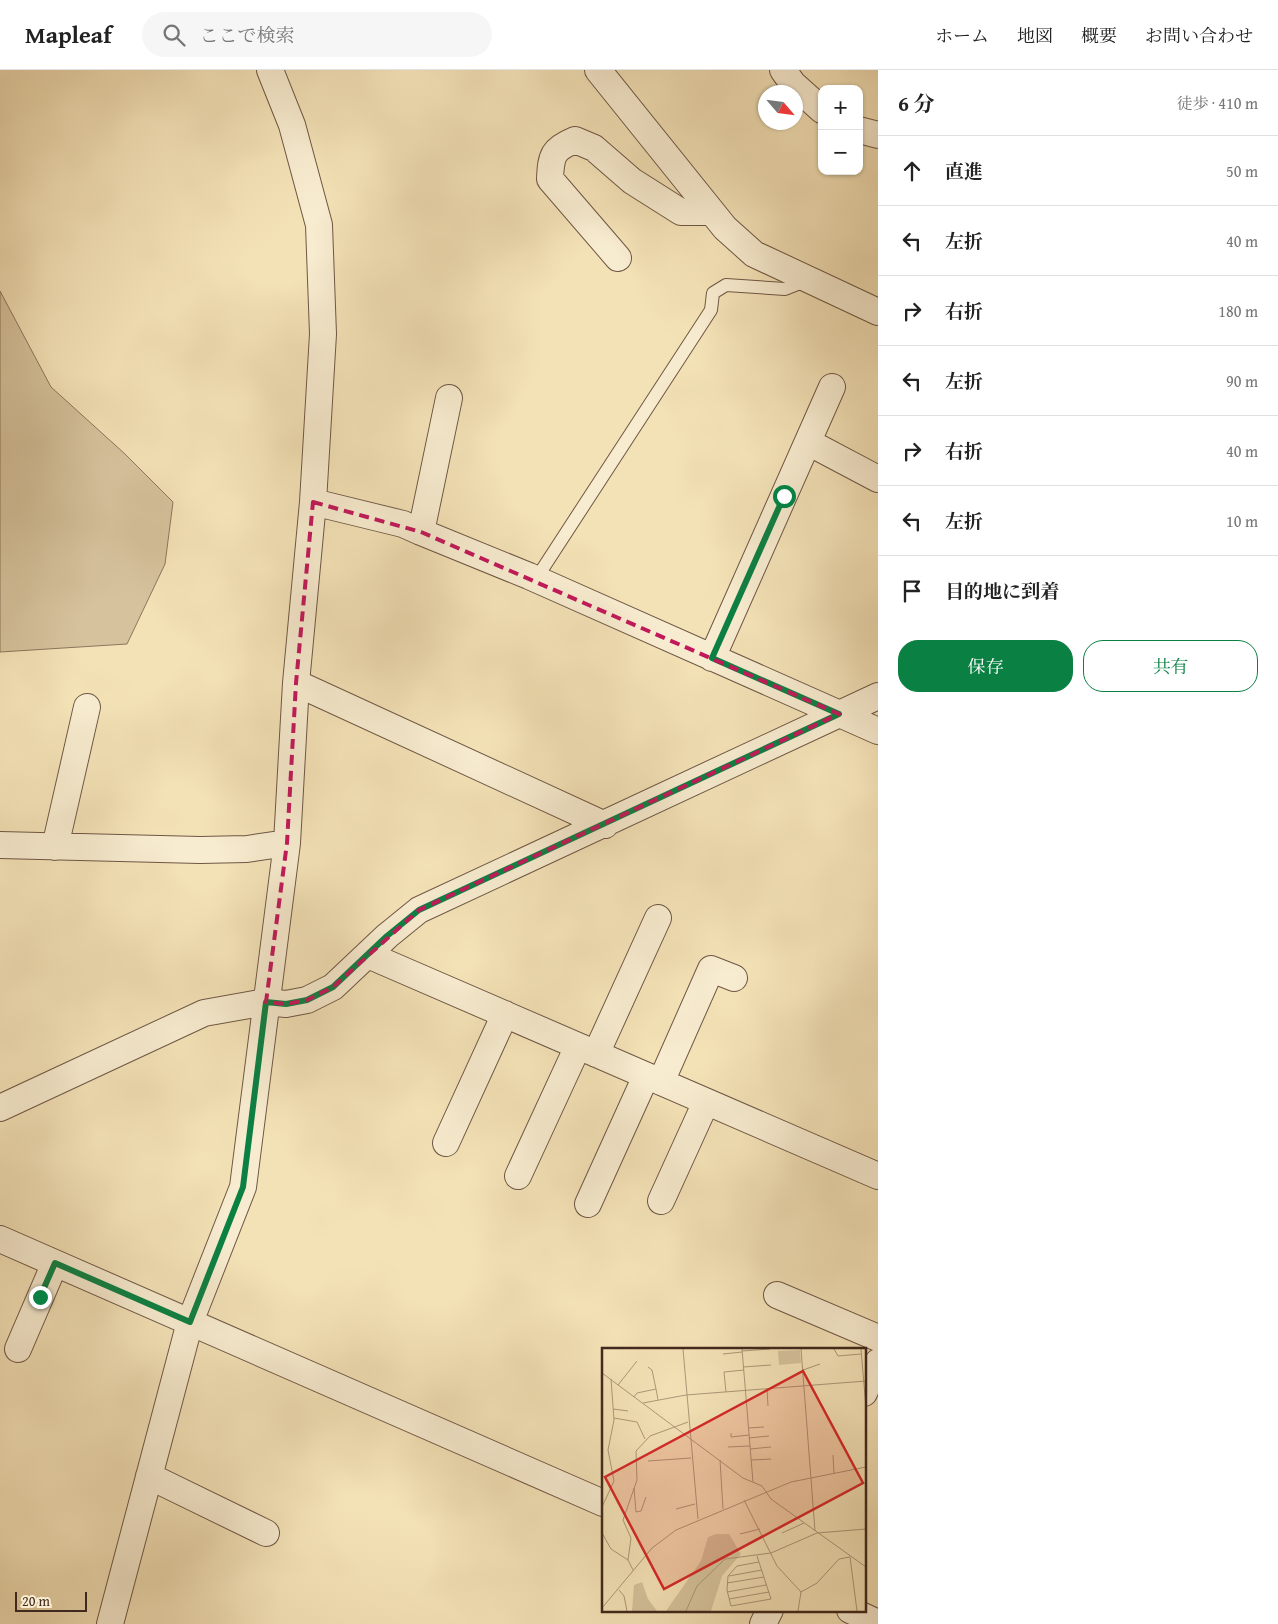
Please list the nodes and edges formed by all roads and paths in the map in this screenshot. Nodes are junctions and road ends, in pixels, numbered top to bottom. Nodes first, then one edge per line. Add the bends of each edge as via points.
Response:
1 (270, 70) edge
2 (598, 70) edge
3 (784, 70) edge
4 (818, 106) edge
5 (863, 131) edge
6 (878, 135) edge
7 (712, 212) junction
8 (618, 258) dead end
9 (808, 280) junction
10 (878, 312) edge
11 (832, 387) dead end
12 (449, 398) dead end
13 (808, 442) junction
14 (878, 480) edge
15 (313, 502) junction
16 (421, 532) junction
17 (536, 579) junction
18 (712, 658) junction
19 (296, 683) junction
20 (878, 696) edge
21 (87, 706) dead end
22 (839, 714) junction
23 (878, 732) edge
24 (605, 825) junction
25 (287, 843) junction
26 (0, 845) edge
27 (54, 847) junction
28 (658, 918) dead end
29 (368, 956) junction
30 (734, 978) dead end
31 (266, 1002) junction
32 (505, 1014) junction
33 (587, 1050) junction
34 (654, 1079) junction
35 (706, 1102) junction
36 (0, 1108) edge
37 (446, 1144) dead end
38 (518, 1176) dead end
39 (878, 1176) edge
40 (662, 1201) dead end
41 (588, 1204) dead end
42 (0, 1239) edge
43 (55, 1263) junction
44 (777, 1295) dead end
45 (190, 1322) junction
46 (878, 1338) edge
47 (18, 1349) dead end
48 (878, 1362) edge
49 (866, 1389) edge
50 (149, 1476) junction
51 (602, 1503) edge
52 (266, 1533) dead end
53 (769, 1612) edge
54 (855, 1612) edge
55 (878, 1622) edge
56 (110, 1624) edge
57 (764, 1624) edge

1 - 15 street via 292,125 319,225 323,334
2 - 7 street
3 - 4 street via 793,84
5 - 6 street
7 - 8 street via 681,212 632,181 594,148 575,140 559,147 550,160 550,178
7 - 9 street via 754,254
9 - 10 street
9 - 17 lane via 785,289 726,285 713,293 710,310
11 - 13 street
12 - 16 street
13 - 14 street
13 - 18 street
15 - 16 street via 403,524
15 - 19 street
16 - 17 street
17 - 18 street
18 - 22 street
19 - 24 street
19 - 25 street
20 - 22 street
21 - 27 street
22 - 23 street
22 - 24 street
24 - 29 street via 419,910
25 - 27 street via 247,849 200,850
25 - 31 street
26 - 27 street
28 - 33 street
29 - 31 street via 333,987 307,1000 286,1004
29 - 32 street
30 - 34 street via 711,969
31 - 36 street via 204,1013
31 - 45 street via 243,1187
32 - 33 street
32 - 37 street
33 - 34 street
33 - 38 street
34 - 35 street
34 - 41 street
35 - 39 street
35 - 40 street
42 - 43 street
43 - 45 street
43 - 47 street
44 - 46 street
45 - 50 street
45 - 51 street
48 - 49 street
50 - 52 street
50 - 56 street
53 - 57 street
54 - 55 street

